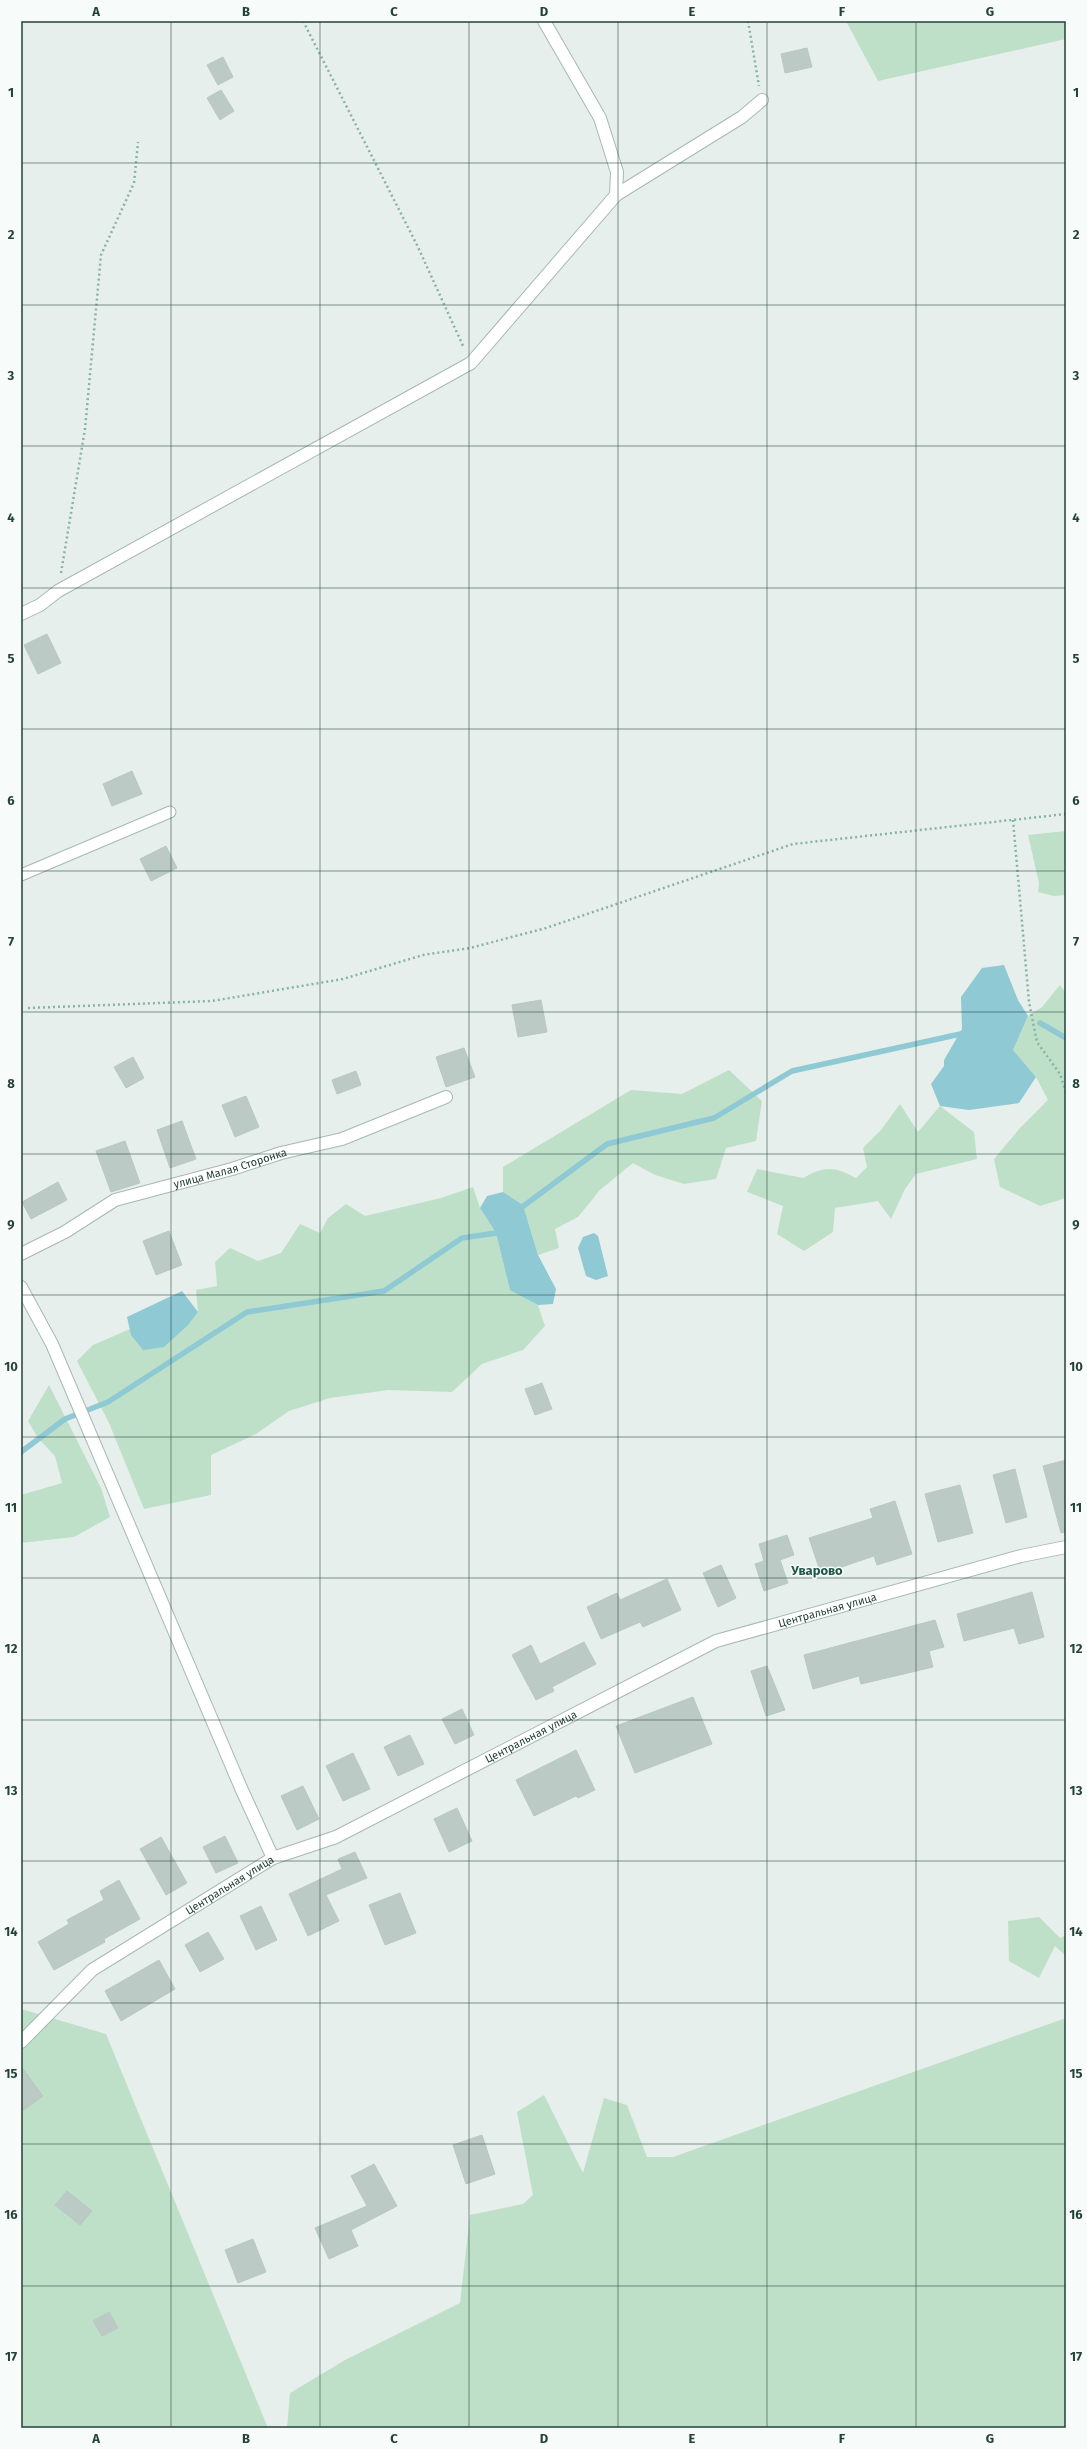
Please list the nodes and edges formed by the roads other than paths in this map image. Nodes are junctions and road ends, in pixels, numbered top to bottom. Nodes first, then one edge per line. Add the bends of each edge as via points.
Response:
1 (544, 21) edge
2 (762, 100) road end
3 (616, 195) junction
4 (21, 614) edge
5 (170, 812) dead end
6 (21, 875) edge
7 (446, 1097) dead end
8 (21, 1254) edge
9 (21, 1287) edge
10 (1066, 1547) edge
11 (273, 1858) junction
12 (21, 2042) edge

1 - 3 street via 600,118 617,172
2 - 3 street via 742,117
3 - 4 street via 471,363 58,591 40,605
5 - 6 lane
7 - 8 street, улица Малая Сторонка via 342,1139 115,1200 66,1232
9 - 11 street via 52,1344
10 - 11 street, Центральная улица via 1021,1556 716,1641 336,1837
11 - 12 street, Центральная улица via 92,1970

